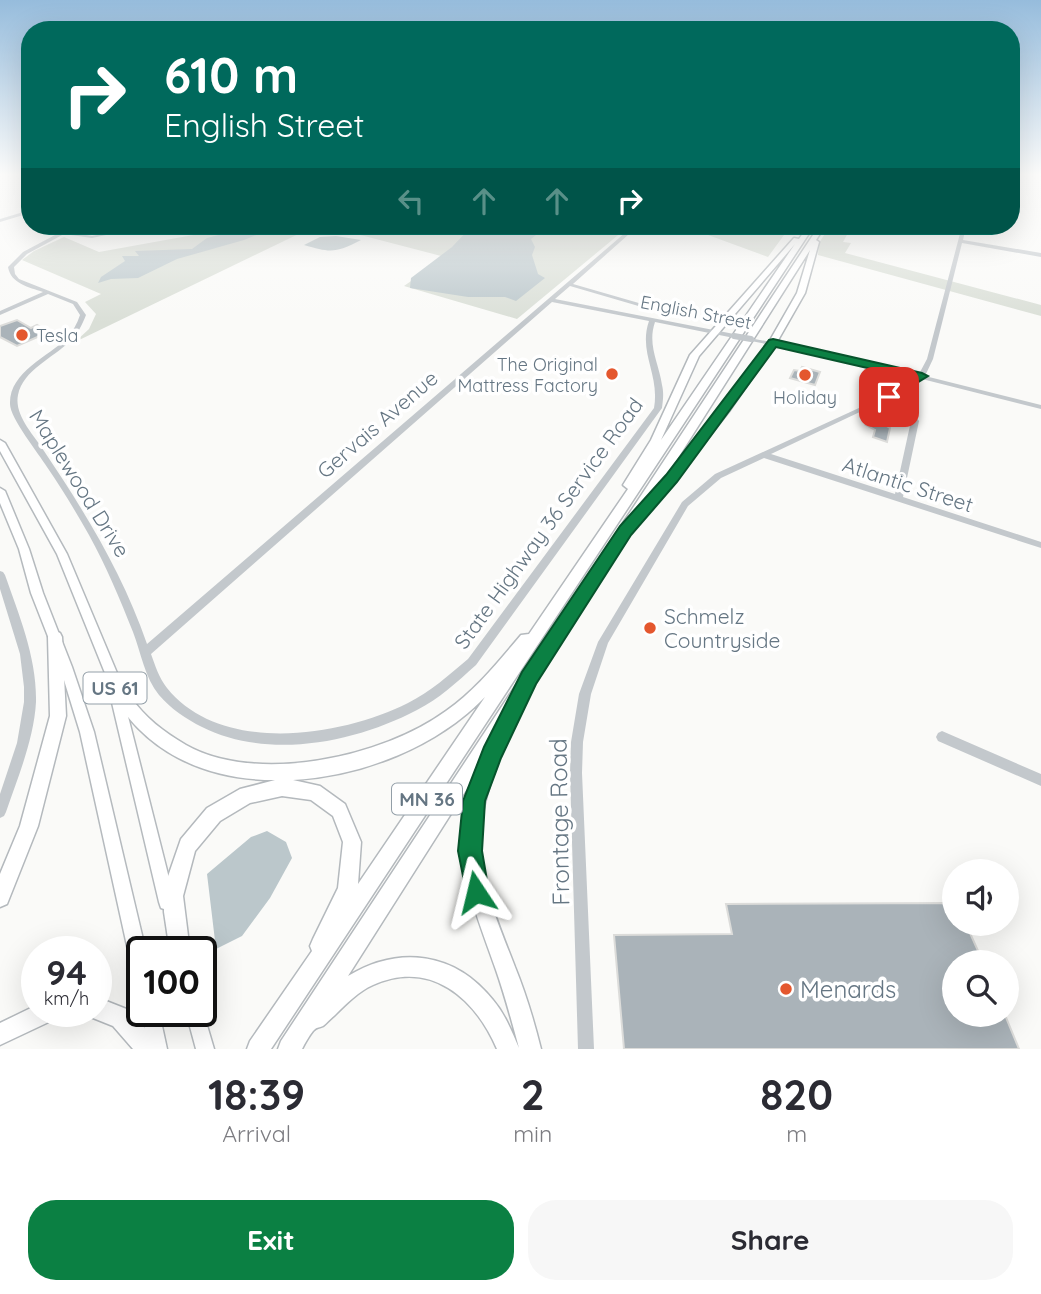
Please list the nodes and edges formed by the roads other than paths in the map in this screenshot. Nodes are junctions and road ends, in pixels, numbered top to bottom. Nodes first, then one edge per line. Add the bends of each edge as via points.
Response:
1 (62, 235) edge
2 (79, 235) edge
3 (102, 235) edge
4 (625, 235) edge
5 (802, 235) edge
6 (804, 235) edge
7 (817, 235) edge
8 (819, 235) edge
9 (962, 235) edge
10 (960, 241) junction
11 (1041, 256) edge
12 (568, 284) junction
13 (49, 292) junction
14 (549, 300) junction
15 (661, 311) dead end
16 (0, 313) edge
17 (652, 321) junction
18 (718, 333) junction
19 (768, 342) junction
20 (922, 376) junction
21 (1041, 407) edge
22 (907, 411) dead end
23 (0, 443) edge
24 (764, 455) junction
25 (0, 491) edge
26 (898, 499) junction
27 (625, 531) junction
28 (1041, 545) edge
29 (580, 573) junction
30 (0, 575) edge
31 (569, 588) junction
32 (55, 637) junction
33 (145, 652) junction
34 (529, 678) junction
35 (114, 683) junction
36 (942, 737) dead end
37 (11, 774) junction
38 (1041, 780) edge
39 (0, 784) edge
40 (0, 812) edge
41 (0, 897) edge
42 (134, 936) edge
43 (176, 936) edge
44 (178, 936) edge
45 (285, 1010) junction
46 (112, 1014) edge
47 (21, 1024) edge
48 (153, 1027) edge
49 (199, 1027) edge
50 (302, 1030) junction
51 (0, 1034) edge
52 (148, 1049) edge
53 (158, 1049) edge
54 (205, 1049) edge
55 (258, 1049) edge
56 (289, 1049) edge
57 (508, 1049) edge
58 (530, 1049) edge
59 (586, 1049) edge

1 - 13 street via 25,253 11,267 17,280
2 - 3 street
4 - 12 street, Gervais Avenue
5 - 18 highway
6 - 29 highway, MN 36
7 - 27 highway, MN 36
8 - 19 highway via 802,293
9 - 10 street
10 - 11 street
10 - 20 street
12 - 14 street, Gervais Avenue
12 - 15 street
13 - 16 street
13 - 33 street, Maplewood Drive via 80,306 82,320 22,381 14,393 13,407 118,579
14 - 17 street, English Street
14 - 33 street, Gervais Avenue
17 - 18 street, English Street
17 - 33 street, State Highway 36 Service Road via 647,340 661,383 658,408 472,662 433,694 393,716 354,729 302,738 255,737 215,729 186,714 162,690
18 - 19 street, English Street, bridge
18 - 29 highway via 691,363 656,440
19 - 20 street, English Street
19 - 27 highway via 672,479
20 - 21 street, English Street
20 - 24 street, Frontage Road via 898,392
22 - 26 street via 915,421
23 - 35 main road, US 61 via 62,554
24 - 26 street, Atlantic Street
24 - 59 street, Frontage Road via 718,476 685,505 613,622 592,669 580,719 576,773
25 - 32 main road, US 61
26 - 28 street, Atlantic Street
27 - 34 highway, MN 36
29 - 31 highway, MN 36
30 - 37 street via 30,682 27,724
31 - 35 highway via 491,683 459,712 387,752 331,767 252,771 197,758 153,733 132,712
31 - 45 highway, MN 36
32 - 41 highway via 56,726 29,826
32 - 42 main road, US 61 via 97,769
34 - 50 highway, MN 36
34 - 58 highway via 481,778 470,851 476,892
35 - 43 main road, US 61
36 - 38 street
37 - 39 street
37 - 40 street
44 - 45 highway via 174,890 187,852 205,824 257,790 282,785 327,798 345,821 351,872 340,908
45 - 55 highway, MN 36
46 - 52 highway via 121,1018
47 - 51 highway
48 - 53 main road
49 - 54 main road
50 - 56 highway, MN 36
50 - 57 highway via 368,976 387,969 426,968 463,981 479,996

